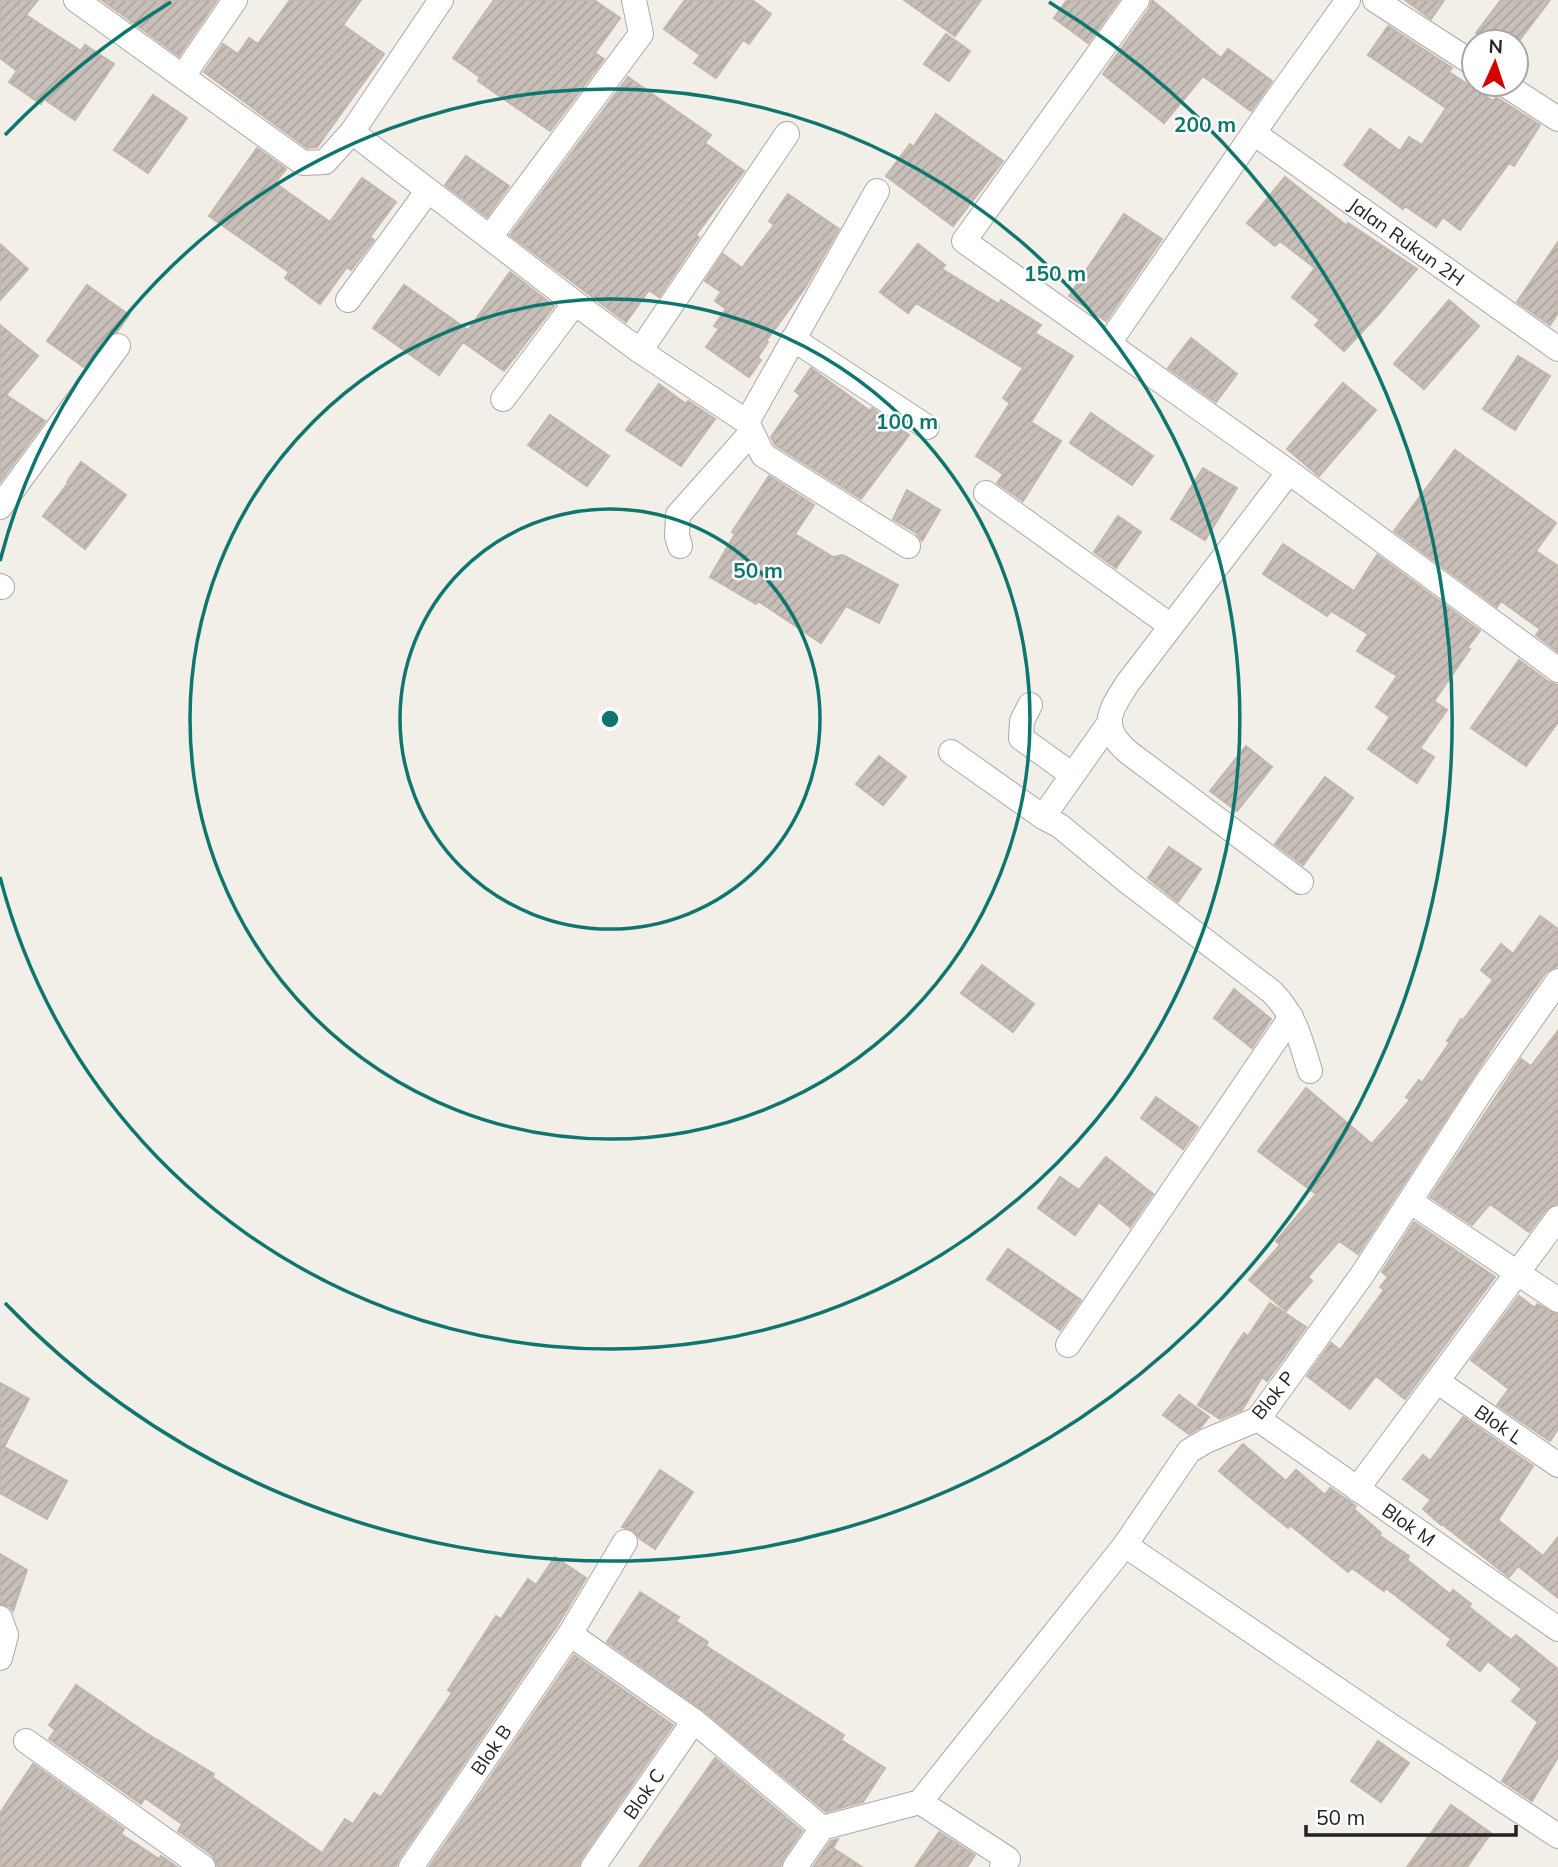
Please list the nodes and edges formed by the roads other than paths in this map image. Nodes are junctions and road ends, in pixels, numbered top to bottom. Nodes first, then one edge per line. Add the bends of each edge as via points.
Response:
1 (76, 0) edge
2 (235, 0) edge
3 (441, 0) edge
4 (634, 0) edge
5 (1137, 0) edge
6 (1348, 0) edge
7 (1376, 0) edge
8 (1460, 55) edge
9 (183, 76) junction
10 (1526, 98) edge
11 (1558, 119) edge
12 (352, 132) junction
13 (787, 134) dead end
14 (1255, 134) junction
15 (877, 191) dead end
16 (427, 192) junction
17 (489, 237) junction
18 (348, 300) dead end
19 (575, 303) junction
20 (793, 340) junction
21 (1109, 342) junction
22 (118, 345) dead end
23 (1558, 349) edge
24 (640, 351) junction
25 (503, 399) dead end
26 (739, 419) junction
27 (927, 428) dead end
28 (1289, 472) junction
29 (986, 493) dead end
30 (0, 507) edge
31 (680, 546) dead end
32 (908, 546) dead end
33 (1171, 626) junction
34 (1558, 670) edge
35 (1030, 705) dead end
36 (1110, 722) junction
37 (951, 752) dead end
38 (1071, 774) junction
39 (1043, 817) junction
40 (1301, 882) dead end
41 (1558, 981) edge
42 (1291, 1017) junction
43 (1310, 1071) dead end
44 (1411, 1202) junction
45 (1558, 1218) edge
46 (1518, 1272) junction
47 (1558, 1300) edge
48 (1068, 1345) dead end
49 (1438, 1382) junction
50 (1258, 1419) junction
51 (1558, 1465) edge
52 (1357, 1489) junction
53 (625, 1542) dead end
54 (1125, 1545) junction
55 (0, 1618) edge
56 (1558, 1629) edge
57 (570, 1633) junction
58 (0, 1658) edge
59 (694, 1721) junction
60 (26, 1741) dead end
61 (920, 1802) junction
62 (822, 1828) junction
63 (1558, 1836) edge
64 (1011, 1864) edge
65 (204, 1867) edge
66 (411, 1867) edge
67 (593, 1867) edge
68 (795, 1867) edge

1 - 9 street
2 - 9 street
3 - 12 street
4 - 17 street via 641,34
5 - 21 street via 964,240
6 - 14 street
7 - 8 street
9 - 12 street via 303,163 325,162
10 - 11 street
12 - 16 street
13 - 24 street
14 - 21 street
14 - 23 street, Jalan Rukun 2H
15 - 20 street
16 - 17 street
16 - 18 street
17 - 19 street
19 - 24 street
19 - 25 street
20 - 26 street
20 - 27 street
21 - 28 street
22 - 30 street
24 - 26 street
26 - 31 street via 678,515
26 - 32 street via 763,455
28 - 33 street
28 - 34 street
29 - 33 street
33 - 36 street via 1115,703
35 - 38 street via 1022,721 1021,738
36 - 38 street
36 - 40 street via 1114,737 1128,752
37 - 39 street
38 - 39 street
39 - 42 street via 1272,992
41 - 44 street, Blok P
42 - 43 street
42 - 48 street
44 - 46 street
44 - 50 street, Blok P
45 - 46 street
46 - 47 street
46 - 49 street
49 - 51 street, Blok L
49 - 52 street
50 - 52 street, Blok M
50 - 54 street, Blok P via 1189,1451
52 - 56 street, Blok M
53 - 57 street, Blok B
54 - 61 street, Blok P
54 - 63 street
55 - 58 street via 6,1635
57 - 59 street
57 - 66 street, Blok B
59 - 62 street
59 - 67 street, Blok C
60 - 65 street
61 - 62 street
61 - 64 street
62 - 68 street

